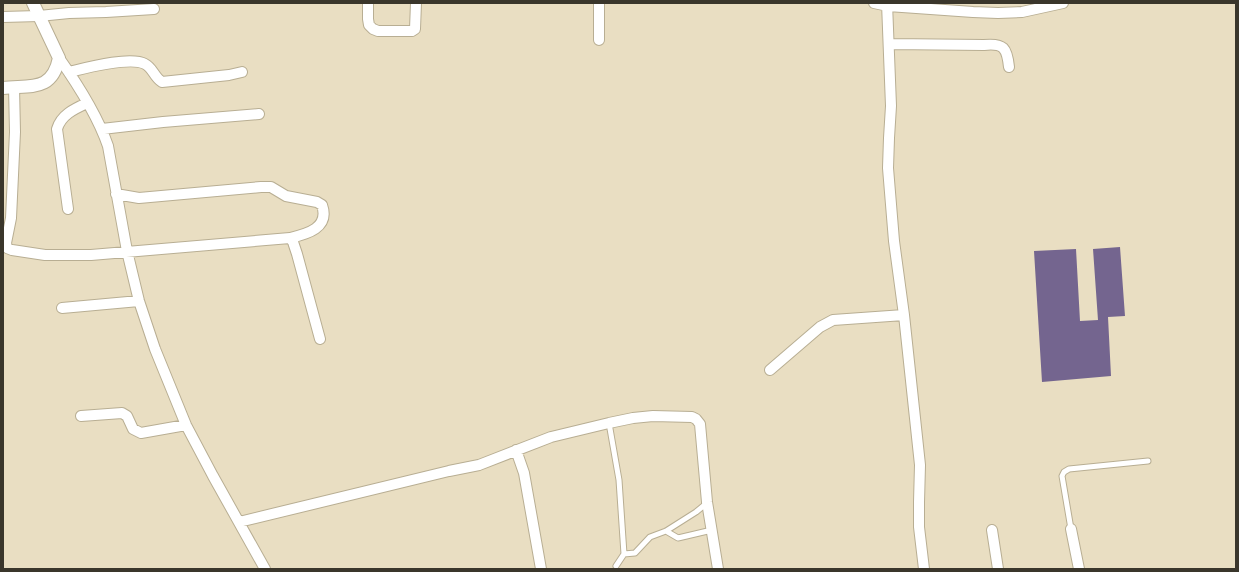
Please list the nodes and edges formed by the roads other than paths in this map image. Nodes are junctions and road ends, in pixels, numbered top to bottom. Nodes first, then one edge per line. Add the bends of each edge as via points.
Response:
1 (33, 3) edge
2 (368, 3) edge
3 (416, 3) edge
4 (599, 3) edge
5 (874, 3) edge
6 (1063, 3) edge
7 (888, 5) edge
8 (154, 10) dead end
9 (39, 16) junction
10 (3, 17) edge
11 (599, 40) dead end
12 (890, 44) junction
13 (59, 58) junction
14 (1009, 66) dead end
15 (69, 72) junction
16 (242, 72) dead end
17 (9, 87) edge
18 (87, 103) junction
19 (259, 114) dead end
20 (102, 129) junction
21 (116, 194) junction
22 (68, 209) dead end
23 (308, 234) junction
24 (290, 238) junction
25 (127, 251) junction
26 (297, 254) junction
27 (139, 301) junction
28 (62, 308) dead end
29 (904, 315) junction
30 (320, 339) dead end
31 (770, 370) dead end
32 (81, 416) dead end
33 (609, 423) junction
34 (186, 424) junction
35 (516, 450) junction
36 (1148, 461) dead end
37 (708, 502) junction
38 (239, 522) junction
39 (1070, 529) joint
40 (712, 530) junction
41 (992, 530) dead end
42 (666, 531) junction
43 (624, 554) junction
44 (616, 566) dead end
45 (265, 569) edge
46 (541, 569) edge
47 (718, 569) edge
48 (924, 569) edge
49 (998, 569) edge
50 (1079, 569) edge

1 - 9 street
2 - 3 street via 368,20 372,30 412,31 416,24
4 - 11 street
5 - 7 street
6 - 7 street via 1022,12 998,13
7 - 12 street
8 - 9 street via 69,12
9 - 10 street
9 - 13 street
12 - 14 street via 995,44 1005,50
12 - 29 street via 892,106 888,168
13 - 15 street
13 - 17 street via 54,74 44,83
15 - 16 street via 125,62 144,64 162,82
15 - 18 street
17 - 25 street via 14,132 11,218 7,248 52,255 91,255
18 - 20 street
18 - 22 street via 66,114 57,129
19 - 20 street
20 - 21 street via 108,146
21 - 23 street via 139,198 271,187 286,196 317,202 322,206 325,213 322,221
21 - 25 street
23 - 24 street
23 - 26 street
24 - 25 street
24 - 26 street
25 - 27 street
26 - 30 street
27 - 28 street
27 - 34 street via 155,349
29 - 31 street via 833,320 820,327
29 - 48 street via 920,464 919,527
32 - 34 street via 122,413 127,416 133,429 141,433
33 - 35 street via 551,437
33 - 37 street via 653,416 696,419 700,424
33 - 43 lane via 619,480
34 - 38 street
35 - 38 street via 479,465
35 - 46 street via 524,473
36 - 39 lane via 1069,469 1064,472 1062,476
37 - 40 street
37 - 42 lane
38 - 45 street
39 - 50 street
40 - 42 lane via 678,538
40 - 47 street
41 - 49 street
42 - 43 lane via 650,537 635,553
43 - 44 lane

